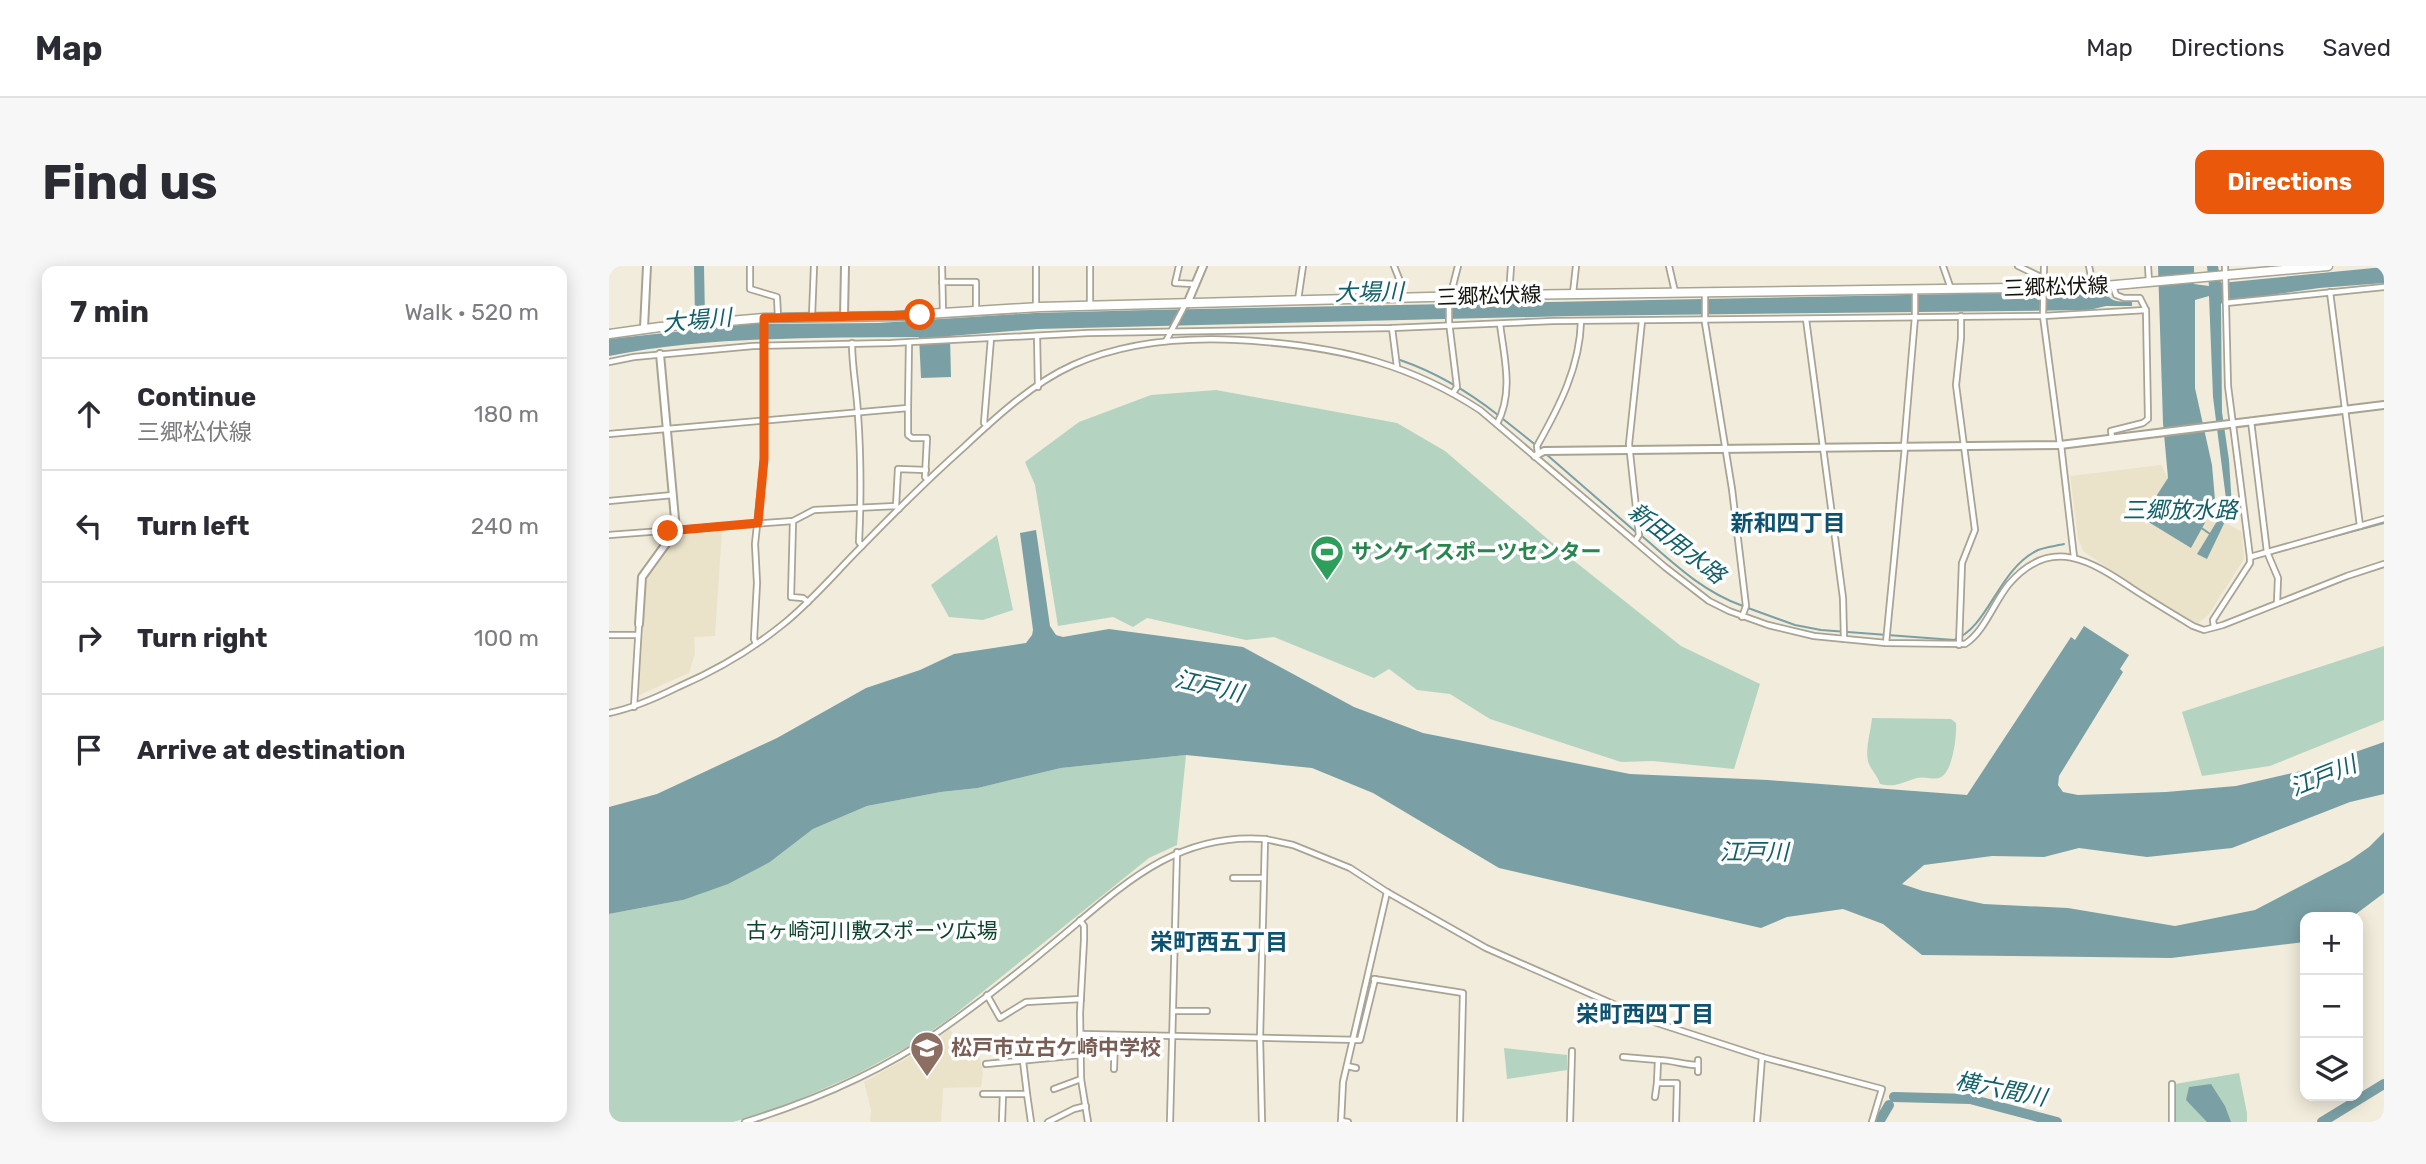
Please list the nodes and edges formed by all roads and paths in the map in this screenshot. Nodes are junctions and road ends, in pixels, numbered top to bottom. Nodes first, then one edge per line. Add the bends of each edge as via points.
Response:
1 (647, 266) edge
2 (750, 266) edge
3 (814, 266) edge
4 (845, 266) edge
5 (942, 266) edge
6 (1035, 266) edge
7 (1090, 266) edge
8 (1179, 266) edge
9 (1203, 266) edge
10 (1303, 266) edge
11 (1394, 266) edge
12 (1458, 266) edge
13 (1511, 266) edge
14 (1576, 266) edge
15 (1669, 266) edge
16 (1943, 266) edge
17 (2018, 266) edge
18 (2044, 266) edge
19 (2089, 266) edge
20 (2148, 266) edge
21 (2225, 266) edge
22 (2328, 266) edge
23 (2299, 267) edge
24 (2246, 270) edge
25 (2043, 278) junction
26 (2224, 278) junction
27 (942, 282) junction
28 (2152, 283) junction
29 (1194, 284) junction
30 (2113, 286) junction
31 (2093, 287) junction
32 (2384, 287) edge
33 (1951, 290) junction
34 (2043, 291) junction
35 (2330, 292) junction
36 (1675, 293) junction
37 (1915, 293) junction
38 (1573, 294) junction
39 (1509, 295) junction
40 (1705, 296) junction
41 (1402, 299) junction
42 (1450, 299) junction
43 (1298, 302) junction
44 (2226, 302) junction
45 (1090, 306) junction
46 (1185, 306) junction
47 (1036, 307) junction
48 (2146, 310) junction
49 (976, 311) junction
50 (943, 314) junction
51 (2043, 314) junction
52 (1915, 315) junction
53 (812, 316) junction
54 (844, 316) junction
55 (1961, 316) junction
56 (778, 317) junction
57 (1705, 319) junction
58 (1806, 319) junction
59 (764, 320) junction
60 (1581, 321) junction
61 (1642, 321) junction
62 (1449, 323) junction
63 (1500, 324) junction
64 (644, 328) junction
65 (1392, 328) junction
66 (1172, 329) junction
67 (609, 334) edge
68 (1037, 335) junction
69 (991, 338) junction
70 (1166, 341) junction
71 (909, 342) junction
72 (764, 343) junction
73 (852, 343) junction
74 (660, 354) junction
75 (609, 362) edge
76 (1398, 367) junction
77 (1038, 387) junction
78 (1453, 393) junction
79 (2384, 405) edge
80 (908, 408) junction
81 (2345, 409) junction
82 (858, 412) junction
83 (765, 420) junction
84 (2251, 421) junction
85 (2231, 423) junction
86 (1497, 424) junction
87 (987, 426) junction
88 (667, 428) junction
89 (609, 433) edge
90 (2112, 438) junction
91 (2060, 445) junction
92 (1904, 447) junction
93 (1964, 447) junction
94 (1822, 448) junction
95 (1725, 449) junction
96 (1629, 450) junction
97 (1536, 454) junction
98 (926, 470) junction
99 (928, 480) junction
100 (673, 495) junction
101 (609, 501) edge
102 (861, 507) junction
103 (898, 507) junction
104 (2384, 519) edge
105 (793, 521) junction
106 (758, 523) junction
107 (2360, 526) junction
108 (676, 530) junction
109 (609, 535) edge
110 (1635, 541) junction
111 (862, 546) junction
112 (2267, 552) junction
113 (2074, 557) junction
114 (2250, 557) junction
115 (2384, 564) edge
116 (808, 602) junction
117 (2277, 603) junction
118 (1742, 617) junction
119 (639, 624) joint
120 (2214, 627) junction
121 (609, 635) edge
122 (638, 635) junction
123 (1844, 639) junction
124 (1887, 643) junction
125 (756, 644) junction
126 (1959, 645) junction
127 (634, 706) junction
128 (609, 713) edge
129 (1265, 839) junction
130 (1177, 852) junction
131 (1233, 878) dead end
132 (1264, 878) junction
133 (1387, 892) junction
134 (1080, 920) junction
135 (1368, 979) junction
136 (1375, 979) junction
137 (987, 995) junction
138 (1081, 999) junction
139 (1173, 1011) junction
140 (1207, 1011) dead end
141 (1081, 1034) junction
142 (1115, 1035) junction
143 (1173, 1036) junction
144 (1260, 1038) junction
145 (1353, 1040) junction
146 (1572, 1051) dead end
147 (1081, 1055) junction
148 (1623, 1057) dead end
149 (1762, 1057) junction
150 (1658, 1059) junction
151 (1023, 1061) junction
152 (986, 1063) dead end
153 (1698, 1065) dead end
154 (1347, 1066) junction
155 (1356, 1068) dead end
156 (1114, 1069) dead end
157 (1081, 1079) junction
158 (1657, 1083) junction
159 (2172, 1084) dead end
160 (1053, 1089) dead end
161 (983, 1094) dead end
162 (1003, 1094) junction
163 (1027, 1094) junction
164 (1653, 1094) dead end
165 (1086, 1106) junction
166 (1341, 1121) edge
167 (1349, 1121) edge
168 (745, 1122) edge
169 (1002, 1122) edge
170 (1031, 1122) edge
171 (1048, 1122) edge
172 (1088, 1122) edge
173 (1170, 1122) edge
174 (1262, 1122) edge
175 (1460, 1122) edge
176 (1570, 1122) edge
177 (1676, 1122) edge
178 (1757, 1122) edge
179 (1872, 1122) edge
180 (2172, 1122) edge

1 - 64 street
2 - 56 street via 750,289 777,297
3 - 53 street
4 - 54 street
5 - 27 street
6 - 47 street
7 - 45 street
8 - 29 street via 1175,283
9 - 29 street
10 - 43 street
11 - 41 street
12 - 42 street
13 - 39 street
14 - 38 street
15 - 36 street
16 - 33 street
17 - 25 street
18 - 25 street
19 - 31 street
20 - 28 street
21 - 26 street
22 - 23 main road, 三郷松伏線
23 - 24 main road, 三郷松伏線
24 - 26 main road, 三郷松伏線
25 - 34 street
26 - 28 main road, 三郷松伏線
26 - 44 street
27 - 49 street via 976,282
27 - 50 street
28 - 30 main road, 三郷松伏線
29 - 46 street
30 - 31 main road, 三郷松伏線
30 - 48 street via 2119,297 2140,298
31 - 34 main road, 三郷松伏線
32 - 35 street
33 - 34 main road, 三郷松伏線
33 - 37 main road, 三郷松伏線
34 - 51 street
35 - 44 street
35 - 81 street
36 - 38 main road, 三郷松伏線
36 - 40 main road, 三郷松伏線
37 - 40 main road, 三郷松伏線
37 - 52 street
38 - 39 main road, 三郷松伏線
39 - 42 main road, 三郷松伏線
40 - 57 street
41 - 42 main road, 三郷松伏線
41 - 43 main road, 三郷松伏線
42 - 62 street
43 - 46 main road, 三郷松伏線
44 - 85 street
45 - 46 main road, 三郷松伏線
45 - 47 main road, 三郷松伏線
46 - 66 street
47 - 49 main road, 三郷松伏線
48 - 51 street
48 - 90 street via 2148,419 2111,431
49 - 50 main road, 三郷松伏線
50 - 54 main road, 三郷松伏線
51 - 55 street
51 - 91 street
52 - 55 street
52 - 58 street
52 - 92 street
53 - 54 main road, 三郷松伏線
53 - 56 main road, 三郷松伏線
55 - 93 street via 1956,379
56 - 59 main road, 三郷松伏線
57 - 58 street
57 - 61 street
57 - 95 street
58 - 94 street
59 - 64 main road, 三郷松伏線
59 - 72 street
60 - 61 street
60 - 63 street
60 - 97 street via 1577,357
61 - 96 street
62 - 63 street
62 - 65 street
62 - 78 street via 1457,387
63 - 86 street via 1507,385
64 - 67 main road, 三郷松伏線
65 - 66 street
65 - 76 street
66 - 68 street
66 - 70 street
68 - 69 street
68 - 77 street
69 - 71 street
69 - 87 street
70 - 76 street via 1219,339 1299,345
70 - 77 street via 1072,365
71 - 73 street
71 - 80 street
72 - 73 street
72 - 74 street
72 - 83 street
73 - 82 street
74 - 75 street
74 - 88 street
76 - 78 street
77 - 87 street
78 - 86 street
79 - 81 street
80 - 82 street
80 - 98 street via 908,435 927,438
81 - 84 street
81 - 107 street
82 - 83 street
82 - 102 street
83 - 88 street
83 - 106 street
84 - 85 street
84 - 112 street
85 - 90 street
85 - 114 street
86 - 97 street
87 - 99 street
88 - 89 street
88 - 100 street
90 - 91 street
91 - 93 street
91 - 113 street
92 - 93 street
92 - 94 street
92 - 124 street
93 - 126 street via 1975,530 1962,563
94 - 95 street
94 - 123 street via 1843,598
95 - 96 street
95 - 118 street via 1746,606
96 - 97 street
96 - 110 street via 1640,536
97 - 110 street
98 - 99 street
98 - 103 street via 898,469
99 - 103 street
100 - 101 street
100 - 108 street
102 - 103 street
102 - 105 street via 814,510
102 - 111 street
103 - 111 street
104 - 107 street
105 - 106 street
105 - 116 street via 791,597
106 - 108 street
106 - 125 street
107 - 112 street
108 - 109 street
108 - 119 street via 642,577
110 - 118 street via 1709,601
111 - 116 street
112 - 114 street
112 - 117 street via 2277,578
113 - 120 street via 2096,565 2193,626
113 - 126 street via 2052,557 2020,573 1975,635
114 - 120 street via 2213,620
115 - 117 street
116 - 125 street
117 - 120 street
118 - 123 street via 1799,633
119 - 122 street
121 - 122 street
122 - 127 street
123 - 124 street
124 - 126 street
125 - 127 street via 704,675
127 - 128 street
129 - 130 street via 1219,841
129 - 132 street
129 - 133 street via 1333,860
130 - 134 street via 1146,869
130 - 139 street
131 - 132 street
132 - 144 street
133 - 135 street
133 - 149 street via 1514,962 1654,1022
134 - 137 street
134 - 138 street via 1084,926
135 - 136 street
135 - 145 street
136 - 145 street via 1360,1040
136 - 175 street via 1463,993
137 - 138 street via 1000,1018 1026,1002
137 - 168 street via 939,1032 859,1079
138 - 141 street
139 - 140 street
139 - 143 street
141 - 142 street
141 - 147 street
142 - 143 street
142 - 156 street
143 - 144 street
143 - 173 street
144 - 145 street
144 - 174 street
145 - 154 street
146 - 176 street
147 - 151 street
147 - 157 street
148 - 150 street
149 - 178 street
149 - 179 street via 1882,1089
150 - 153 street
150 - 158 street
151 - 152 street
151 - 163 street
154 - 155 street
154 - 166 street
157 - 160 street
157 - 165 street
158 - 164 street
158 - 177 street via 1677,1083
159 - 180 street
161 - 162 street
162 - 163 street
162 - 169 street
163 - 170 street
165 - 171 street
165 - 172 street
166 - 167 street

